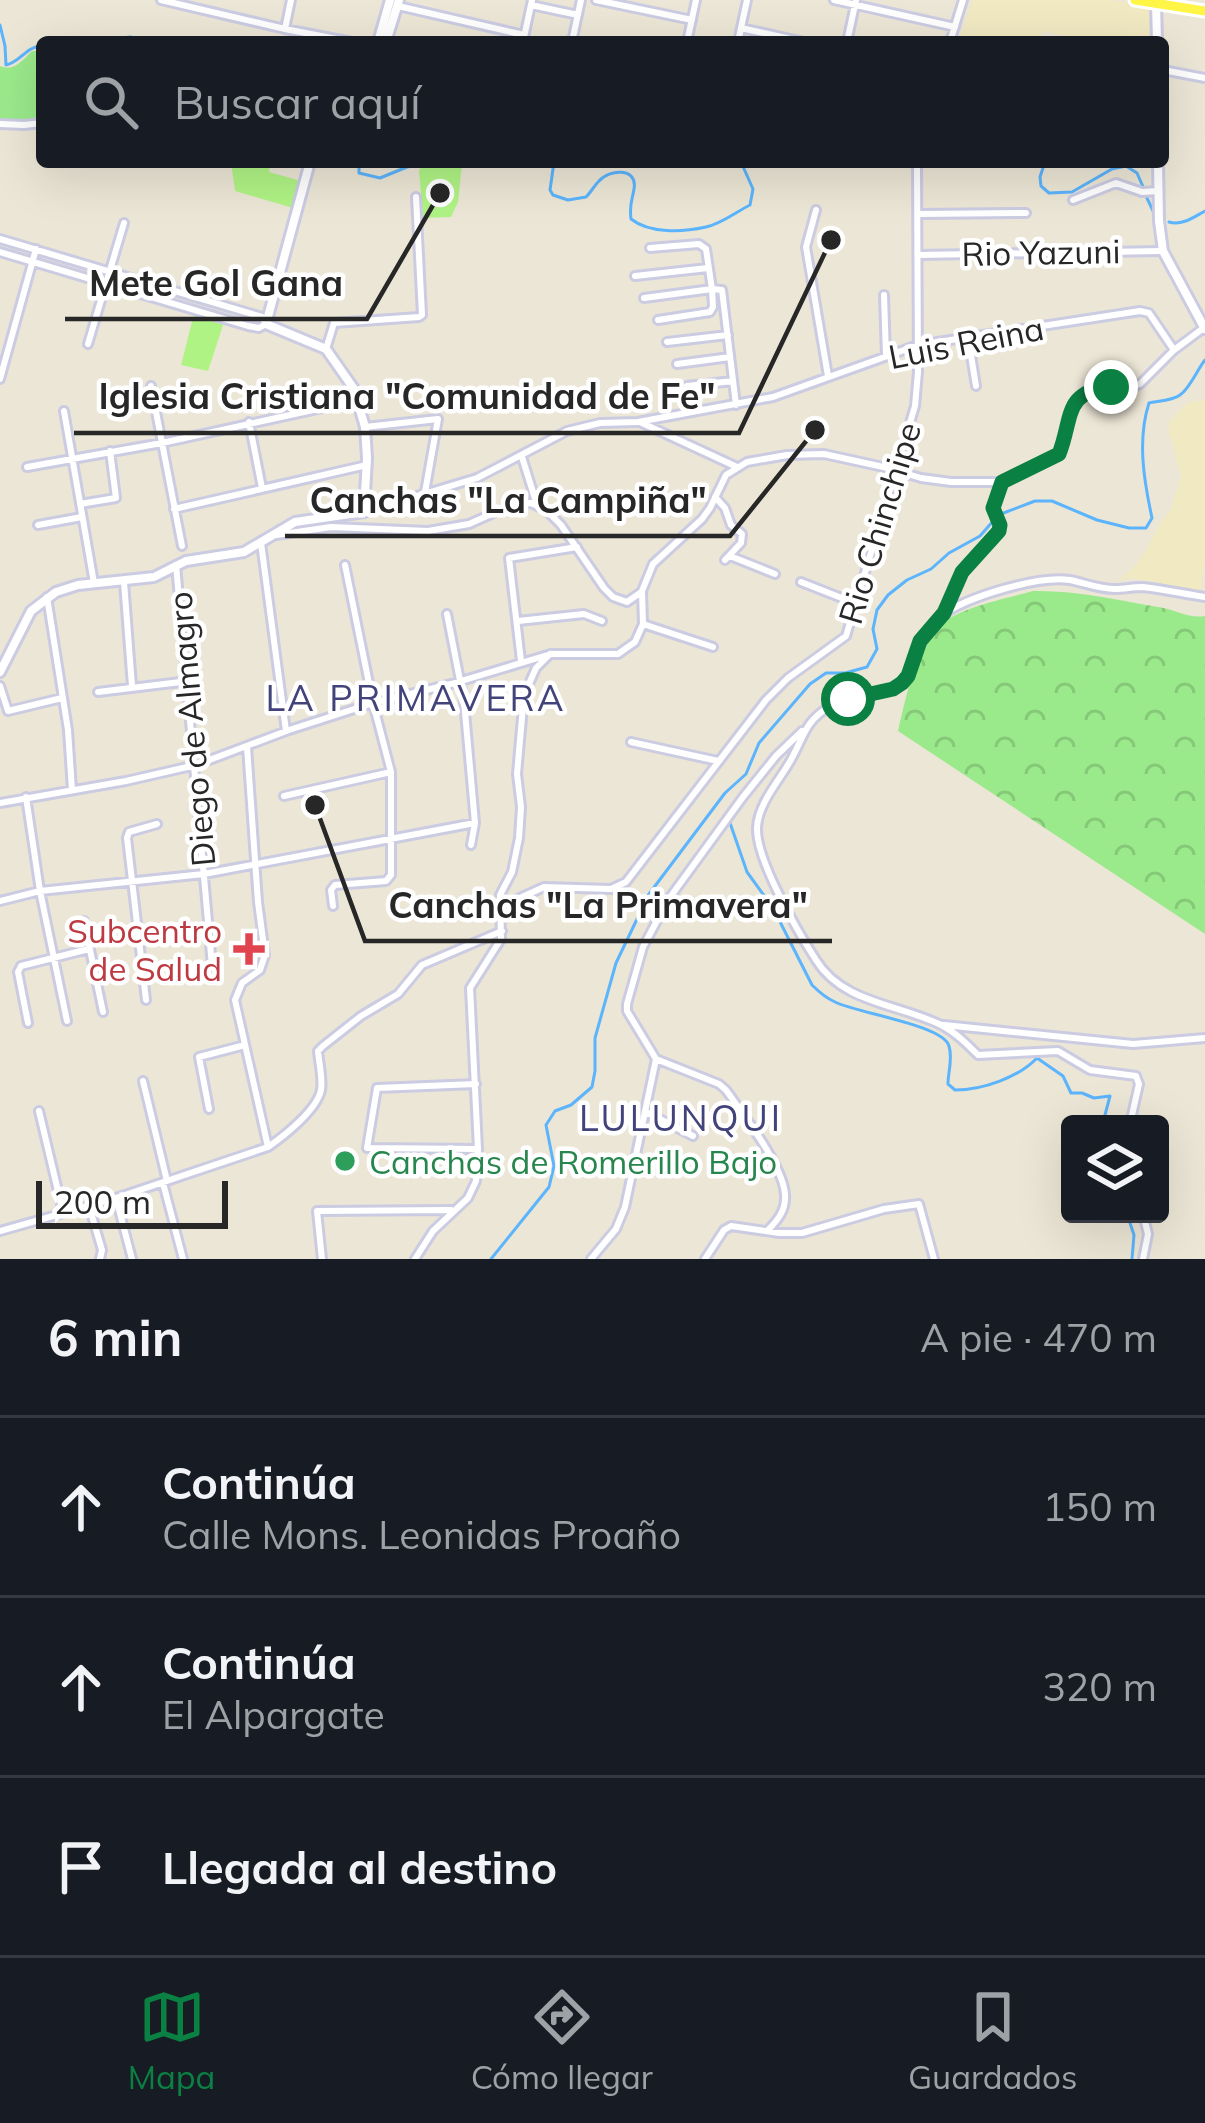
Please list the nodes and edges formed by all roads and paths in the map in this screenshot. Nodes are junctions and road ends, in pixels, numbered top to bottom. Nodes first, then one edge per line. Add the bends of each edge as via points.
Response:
1 (161, 0) edge
2 (291, 0) edge
3 (581, 0) edge
4 (596, 0) edge
5 (696, 0) edge
6 (747, 0) edge
7 (835, 0) edge
8 (963, 0) edge
9 (1136, 0) edge
10 (1156, 1) edge
11 (856, 2) edge
12 (193, 3) edge
13 (394, 3) edge
14 (532, 3) edge
15 (1188, 4) edge
16 (1205, 10) edge
17 (578, 14) junction
18 (692, 20) junction
19 (955, 27) junction
20 (741, 28) junction
21 (284, 29) junction
22 (321, 36) edge
23 (384, 36) edge
24 (513, 36) edge
25 (525, 36) edge
26 (573, 36) edge
27 (688, 36) edge
28 (739, 36) edge
29 (777, 36) edge
30 (849, 36) edge
31 (952, 36) edge
32 (1157, 36) edge
33 (1169, 71) edge
34 (1205, 78) edge
35 (36, 123) edge
36 (0, 124) edge
37 (308, 168) edge
38 (917, 168) edge
39 (1158, 168) edge
40 (1159, 190) junction
41 (416, 197) dead end
42 (1073, 200) dead end
43 (816, 210) dead end
44 (1026, 213) dead end
45 (918, 214) junction
46 (124, 223) dead end
47 (0, 238) edge
48 (650, 248) dead end
49 (36, 249) junction
50 (1163, 251) junction
51 (0, 252) edge
52 (918, 255) junction
53 (32, 262) junction
54 (708, 268) junction
55 (110, 270) junction
56 (635, 276) dead end
57 (106, 283) junction
58 (712, 289) junction
59 (884, 295) dead end
60 (644, 298) dead end
61 (658, 320) dead end
62 (266, 324) junction
63 (1205, 328) edge
64 (728, 334) junction
65 (968, 337) junction
66 (667, 342) dead end
67 (88, 344) dead end
68 (4, 345) edge
69 (918, 345) junction
70 (326, 349) junction
71 (1174, 350) junction
72 (886, 356) junction
73 (730, 357) junction
74 (677, 364) dead end
75 (829, 377) junction
76 (0, 379) edge
77 (733, 381) junction
78 (151, 386) dead end
79 (687, 386) dead end
80 (976, 386) dead end
81 (358, 400) junction
82 (736, 405) junction
83 (64, 411) dead end
84 (249, 422) junction
85 (638, 422) junction
86 (364, 427) junction
87 (162, 442) junction
88 (110, 452) junction
89 (522, 457) junction
90 (73, 459) junction
91 (367, 465) junction
92 (737, 466) junction
93 (27, 467) dead end
94 (894, 471) junction
95 (1002, 482) junction
96 (262, 488) junction
97 (425, 492) junction
98 (715, 497) junction
99 (80, 504) junction
100 (537, 505) junction
101 (175, 508) junction
102 (364, 512) junction
103 (82, 517) junction
104 (38, 525) dead end
105 (273, 535) junction
106 (261, 543) junction
107 (182, 546) dead end
108 (577, 547) junction
109 (176, 565) junction
110 (345, 566) dead end
111 (775, 574) dead end
112 (124, 582) junction
113 (94, 583) junction
114 (801, 583) dead end
115 (642, 591) junction
116 (46, 597) junction
117 (1205, 597) edge
118 (857, 604) junction
119 (944, 613) junction
120 (447, 614) dead end
121 (518, 621) junction
122 (602, 621) dead end
123 (643, 625) junction
124 (713, 647) dead end
125 (551, 653) junction
126 (521, 661) junction
127 (0, 672) edge
128 (461, 679) junction
129 (189, 681) junction
130 (0, 686) edge
131 (132, 686) junction
132 (98, 692) dead end
133 (63, 698) junction
134 (373, 703) junction
135 (805, 728) junction
136 (286, 731) junction
137 (631, 742) dead end
138 (248, 747) junction
139 (718, 761) junction
140 (196, 765) junction
141 (391, 772) junction
142 (72, 790) junction
143 (284, 796) dead end
144 (26, 797) junction
145 (0, 803) edge
146 (475, 823) junction
147 (158, 824) dead end
148 (391, 838) junction
149 (471, 845) dead end
150 (257, 865) junction
151 (204, 874) junction
152 (131, 882) junction
153 (40, 891) junction
154 (0, 901) edge
155 (333, 906) dead end
156 (500, 907) junction
157 (84, 921) dead end
158 (502, 932) junction
159 (89, 949) junction
160 (53, 957) junction
161 (212, 966) dead end
162 (146, 1000) dead end
163 (103, 1012) dead end
164 (68, 1021) dead end
165 (28, 1023) dead end
166 (940, 1024) junction
167 (1205, 1039) edge
168 (244, 1045) junction
169 (656, 1059) junction
170 (143, 1081) dead end
171 (476, 1084) junction
172 (209, 1109) dead end
173 (39, 1111) dead end
174 (646, 1112) junction
175 (1132, 1115) edge
176 (692, 1136) dead end
177 (268, 1147) junction
178 (478, 1149) junction
179 (165, 1182) junction
180 (116, 1198) junction
181 (89, 1206) junction
182 (454, 1210) junction
183 (63, 1213) junction
184 (1145, 1223) edge
185 (768, 1230) junction
186 (0, 1231) edge
187 (100, 1259) edge
188 (132, 1259) edge
189 (183, 1259) edge
190 (322, 1259) edge
191 (415, 1259) edge
192 (591, 1259) edge
193 (706, 1259) edge
194 (934, 1259) edge
195 (1143, 1259) edge

1 - 12 street
2 - 21 street
3 - 17 street
4 - 18 street
5 - 18 street
6 - 20 street
7 - 11 street
8 - 19 street
9 - 10 main road
10 - 15 main road
10 - 32 main road
11 - 19 street
11 - 30 street
12 - 21 street
13 - 23 main road
13 - 24 street
14 - 17 street
14 - 25 street
15 - 16 main road
17 - 26 street
18 - 27 street
19 - 31 street
20 - 28 street
20 - 29 street
21 - 22 street
33 - 34 street
35 - 36 street
37 - 62 main road
38 - 45 street, Rio Chinchipe
39 - 40 main road
40 - 42 street via 1116,183
40 - 50 main road
41 - 70 street via 422,315 334,322
43 - 75 street via 806,247
44 - 45 street
45 - 52 street, Rio Chinchipe
46 - 55 street
47 - 49 street
48 - 54 street via 699,244
49 - 53 street
49 - 55 street
50 - 52 street, Rio Yazuni
50 - 63 main road
51 - 53 street
52 - 69 street, Rio Chinchipe
53 - 57 street
53 - 68 street
54 - 56 street
54 - 58 street
55 - 57 street
55 - 62 street
57 - 62 street
57 - 67 street
58 - 60 street
58 - 61 street via 710,312
58 - 64 street via 722,290
59 - 72 street
62 - 70 main road
63 - 71 street
64 - 66 street
64 - 73 street
65 - 69 street, Luis Reina
65 - 71 street, Luis Reina via 1145,311
65 - 80 street
68 - 76 street
69 - 72 street, Luis Reina
69 - 94 street, Rio Chinchipe via 915,406
70 - 81 main road
71 - 95 street via 1132,388 1085,392 1072,404 1059,454
72 - 75 street, Luis Reina
73 - 74 street
73 - 77 street
75 - 82 street, Luis Reina
77 - 79 street
77 - 82 street
78 - 87 street, Diego de Almagro
81 - 84 street
81 - 86 main road
82 - 85 street, Luis Reina
83 - 90 street
84 - 87 street
84 - 96 street
85 - 89 street, Luis Reina via 567,431
85 - 92 street
86 - 91 main road
86 - 97 street via 438,419
87 - 88 street
87 - 101 street, Diego de Almagro
88 - 90 street
88 - 99 street via 116,498
89 - 97 street, Luis Reina
89 - 100 street
90 - 93 street
90 - 99 street
91 - 96 street
91 - 102 main road
92 - 94 street via 803,453
92 - 98 street
94 - 95 street
94 - 118 street, Rio Chinchipe
95 - 119 street via 993,508 1000,528 962,572
96 - 101 street
97 - 102 street, Luis Reina
98 - 111 street via 742,534 728,558
98 - 115 street via 653,563
99 - 103 street
100 - 105 street via 514,504 428,531 331,527
100 - 108 street
101 - 107 street, Diego de Almagro
102 - 105 main road via 295,522
103 - 104 street
103 - 113 street
105 - 106 main road
106 - 109 main road
106 - 136 street
108 - 115 street via 613,597 631,601
108 - 121 street via 509,558
109 - 112 main road
109 - 129 street, Diego de Almagro
110 - 134 street
112 - 113 main road
112 - 131 street
113 - 116 main road
114 - 118 street
115 - 123 street
116 - 127 main road
116 - 133 street
117 - 119 street via 1048,579
118 - 139 street, Rio Chinchipe via 843,640 788,678
119 - 135 street via 920,641 902,683 836,703
120 - 128 street
121 - 122 street via 584,614
121 - 126 street
123 - 124 street
123 - 125 street via 618,654
125 - 126 street
125 - 156 street via 524,695 519,838
126 - 128 street
128 - 134 street
128 - 146 street
129 - 131 street
129 - 140 street, Diego de Almagro
130 - 133 street via 8,711
131 - 132 street
133 - 142 street
134 - 136 street
134 - 141 street
135 - 166 street via 757,826 762,860 818,965 848,991
135 - 169 street via 743,797 643,947 626,1004
136 - 138 street
137 - 139 street
138 - 140 street
138 - 150 street
139 - 156 street, Rio Chinchipe via 619,887 553,885
140 - 142 street
140 - 151 street, Diego de Almagro
141 - 143 street
141 - 148 street
142 - 144 street
144 - 145 street
144 - 153 street
146 - 148 street
146 - 149 street
147 - 152 street via 127,834
148 - 150 street
148 - 155 street via 389,878 335,885
150 - 151 street
150 - 168 street via 265,955 237,991
151 - 152 street
151 - 161 street, Diego de Almagro
152 - 153 street
152 - 162 street
153 - 154 street
153 - 160 street
156 - 158 street
157 - 159 street
158 - 171 street via 470,988
158 - 177 street via 422,965 398,994 323,1046 319,1097
159 - 160 street
159 - 163 street
160 - 164 street
160 - 165 street via 19,968
166 - 167 street via 1132,1044
166 - 175 street via 978,1054 1058,1051 1090,1070 1136,1076
168 - 172 street via 199,1057
168 - 177 street
169 - 174 street
169 - 185 street via 719,1084 752,1127 785,1192 784,1209
170 - 179 street
171 - 178 street
171 - 178 street via 377,1088 367,1148
173 - 183 street
174 - 176 street
174 - 192 street via 625,1207
177 - 179 street
178 - 182 street via 473,1190
179 - 180 street
179 - 189 street
180 - 181 street
180 - 188 street
181 - 183 street
181 - 187 street
182 - 190 street via 317,1211
182 - 191 street
183 - 186 street
184 - 195 street
185 - 193 street via 731,1226
185 - 194 street via 802,1233 919,1204

